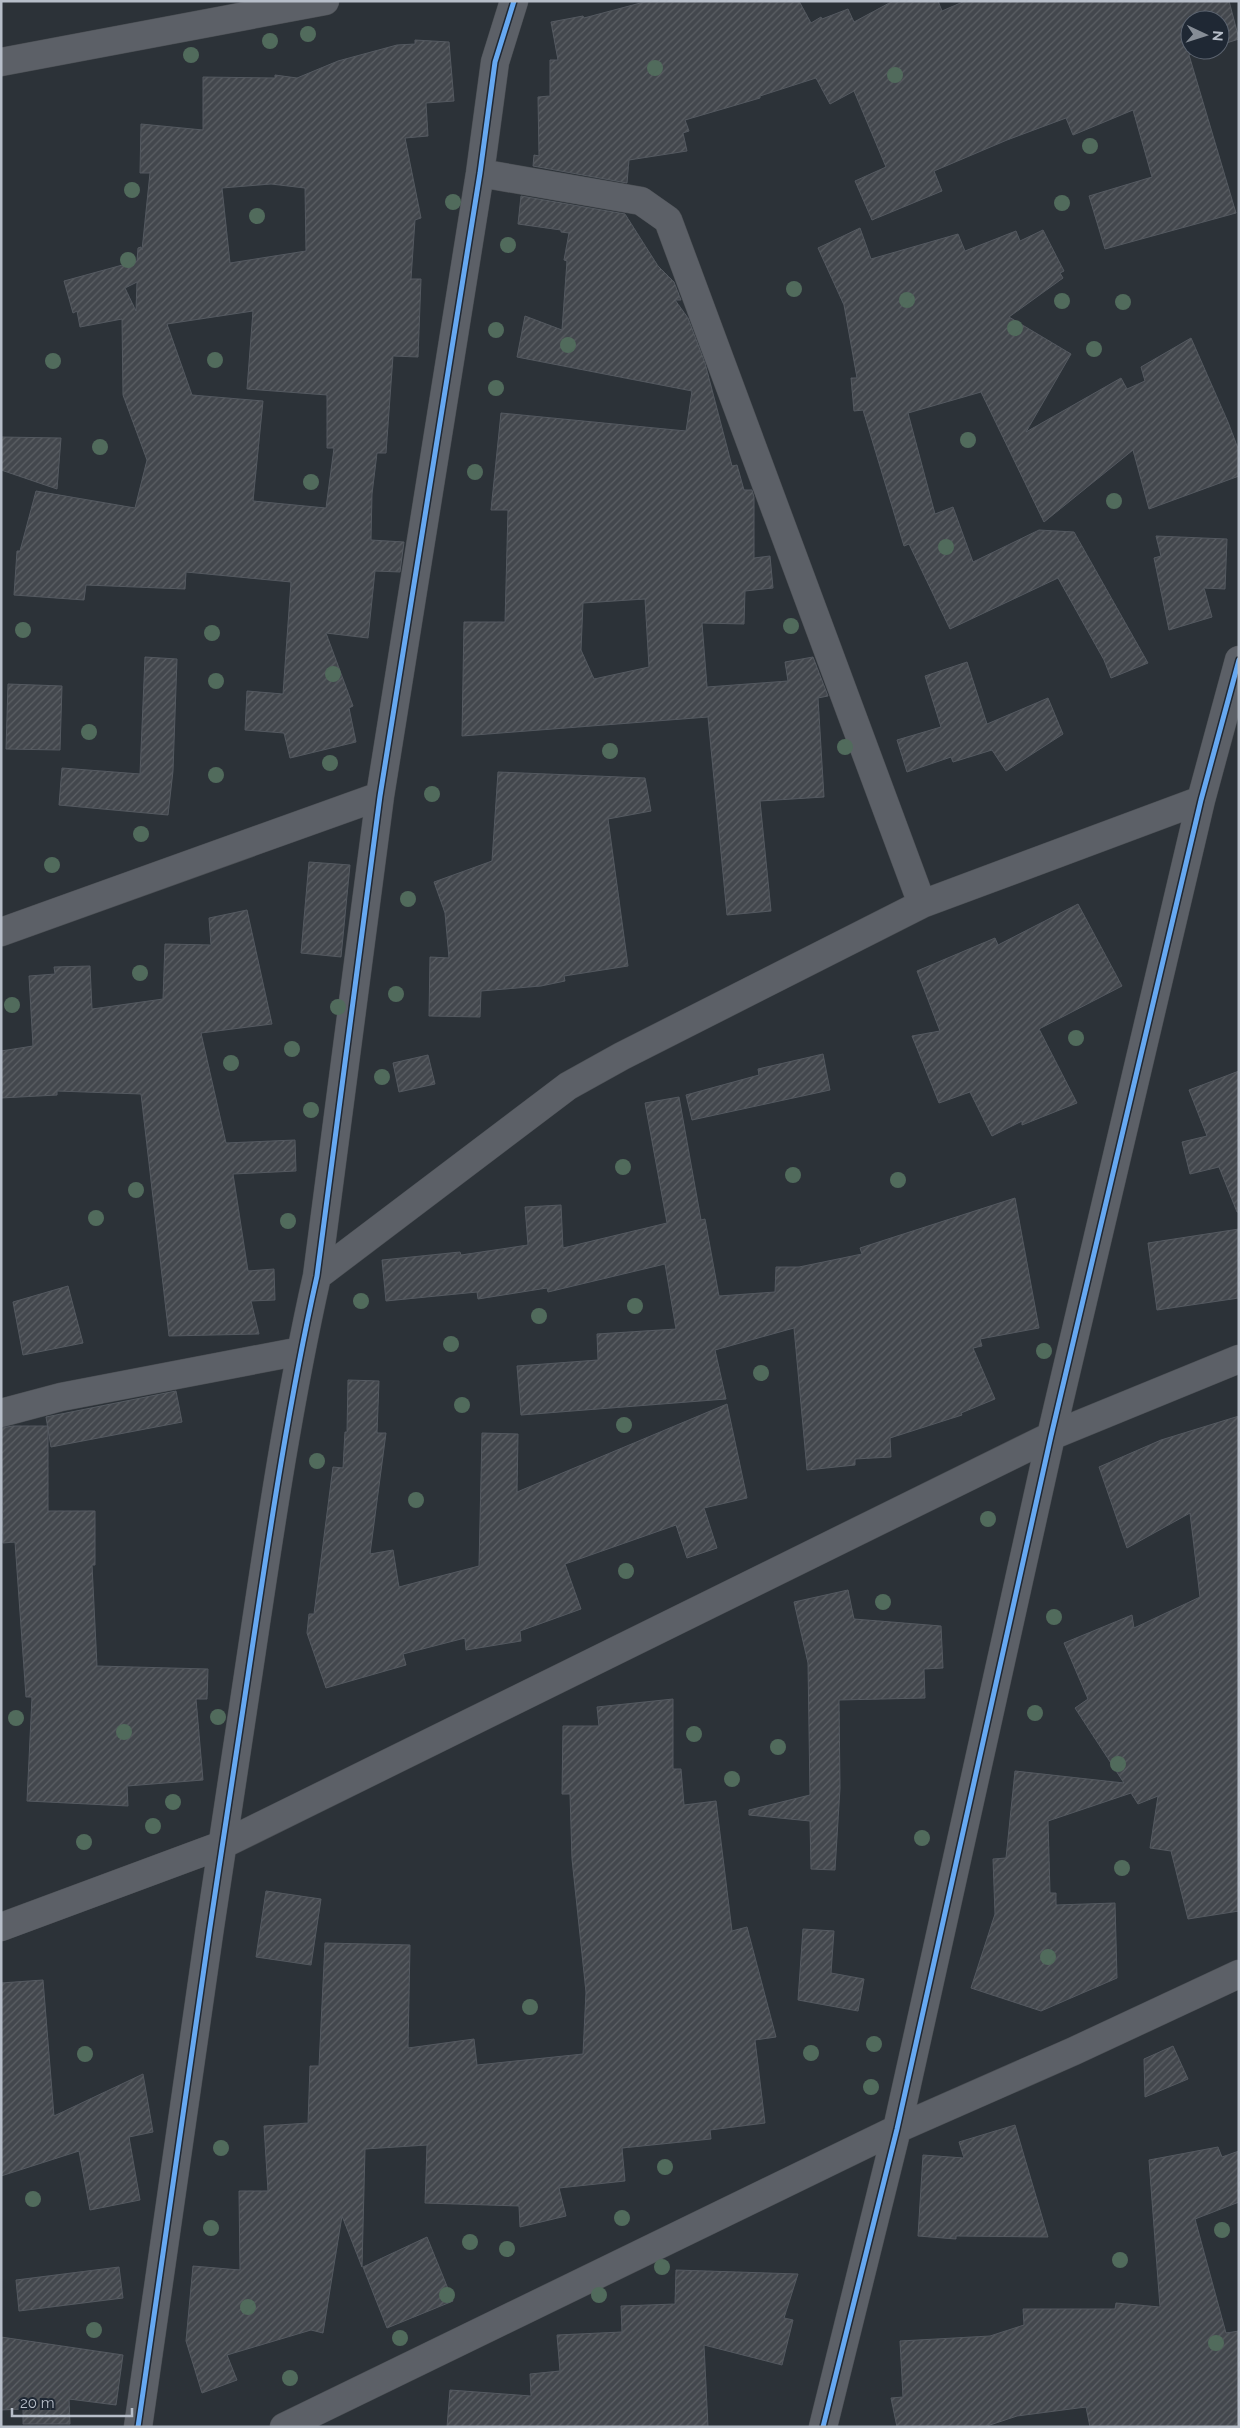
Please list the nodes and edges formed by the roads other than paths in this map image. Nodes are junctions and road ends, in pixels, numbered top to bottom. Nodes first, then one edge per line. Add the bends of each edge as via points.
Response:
1 (325, 1) edge
2 (514, 1) edge
3 (1, 62) edge
4 (480, 173) junction
5 (1239, 660) edge
6 (1230, 724) edge
7 (380, 796) junction
8 (1201, 800) junction
9 (922, 904) junction
10 (1, 932) edge
11 (317, 1276) junction
12 (300, 1351) junction
13 (1239, 1358) edge
14 (1, 1413) edge
15 (1051, 1436) junction
16 (222, 1845) junction
17 (1, 1927) edge
18 (1239, 1974) edge
19 (897, 2129) junction
20 (138, 2427) edge
21 (284, 2427) edge
22 (823, 2427) edge

1 - 3 street
2 - 4 street via 495,62
4 - 7 street
4 - 9 street via 641,201 668,220
5 - 6 street
6 - 8 street
7 - 10 street
7 - 11 street
8 - 9 street
8 - 15 street
9 - 11 street via 568,1086
11 - 12 street
12 - 14 street via 61,1397
12 - 16 street
13 - 15 street
15 - 16 street
15 - 19 street
16 - 17 street
16 - 20 street
18 - 19 street
19 - 21 street
19 - 22 street

